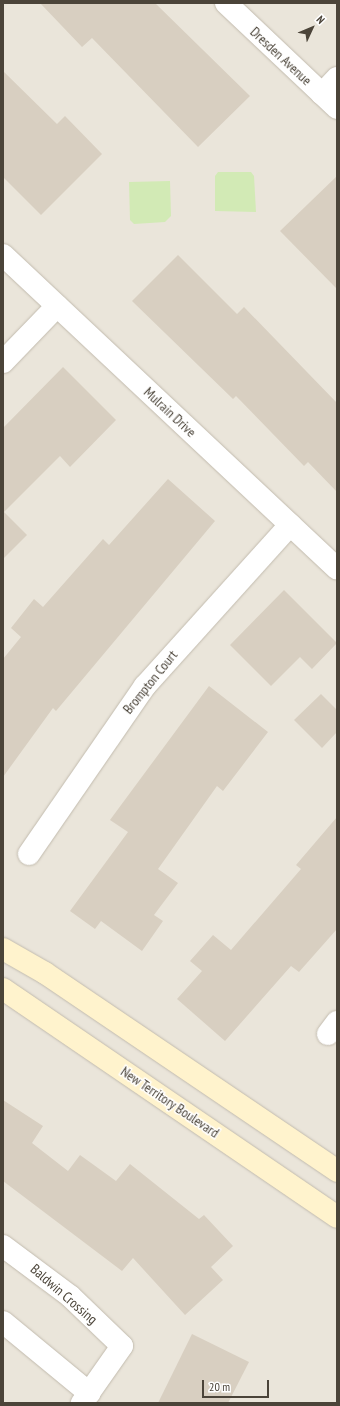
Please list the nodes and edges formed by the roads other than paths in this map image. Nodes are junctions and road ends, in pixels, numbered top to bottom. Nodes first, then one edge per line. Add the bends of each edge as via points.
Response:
1 (226, 3) edge
2 (337, 78) edge
3 (329, 101) edge
4 (3, 255) edge
5 (57, 306) junction
6 (3, 362) edge
7 (290, 525) junction
8 (337, 569) edge
9 (29, 854) dead end
10 (3, 949) edge
11 (3, 989) edge
12 (337, 1171) edge
13 (337, 1217) edge
14 (3, 1246) edge
15 (3, 1322) edge
16 (85, 1398) edge

1 - 3 street, Dresden Avenue
2 - 3 street
4 - 5 street, Mulrain Drive
5 - 6 street
5 - 7 street, Mulrain Drive
7 - 8 street, Mulrain Drive
7 - 9 street, Brompton Court via 146,686
10 - 12 street via 45,973
11 - 13 street, New Territory Boulevard
14 - 16 street, Baldwin Crossing via 70,1296 122,1346
15 - 16 street

